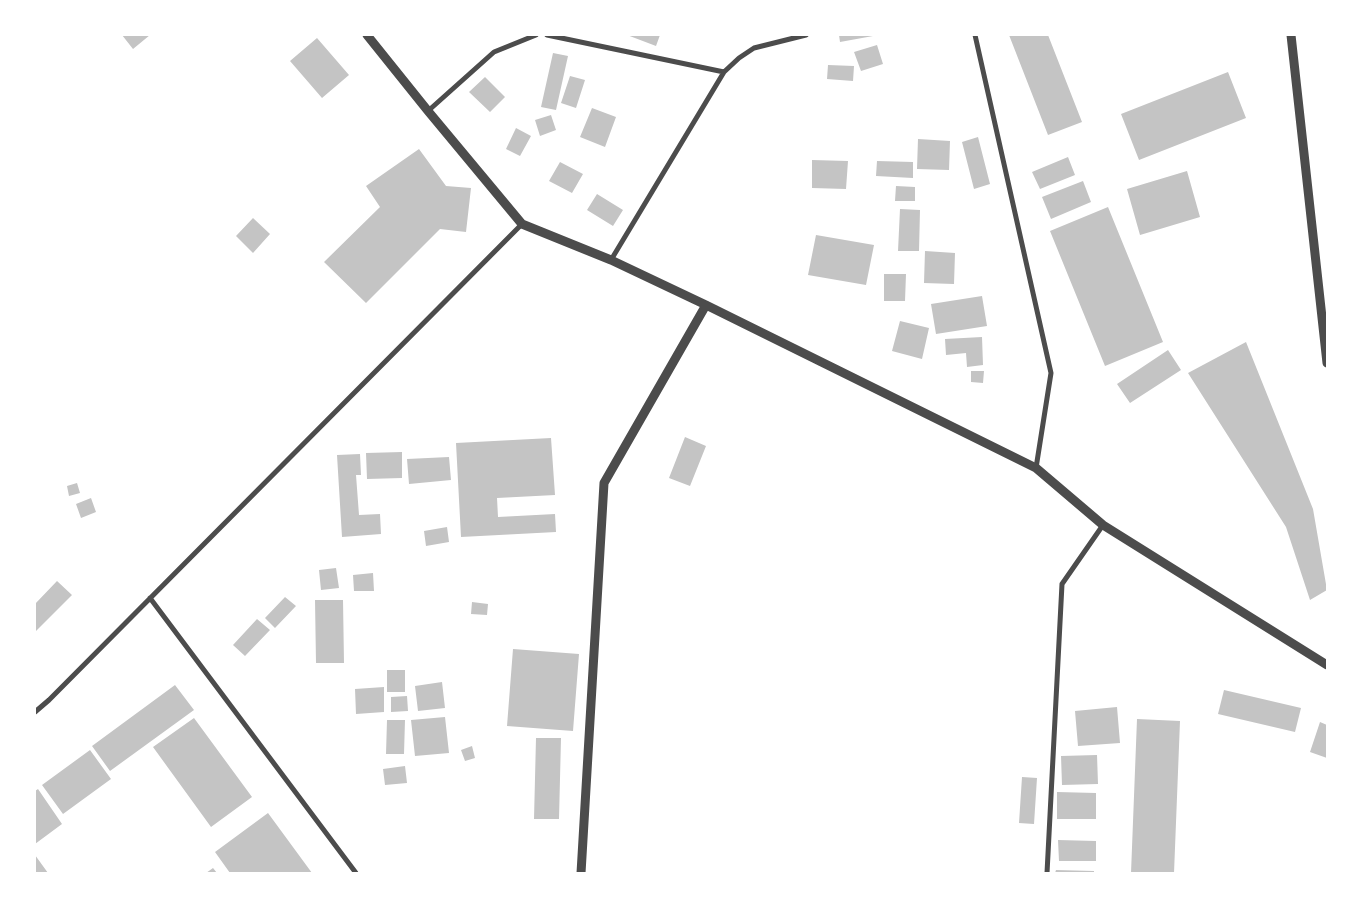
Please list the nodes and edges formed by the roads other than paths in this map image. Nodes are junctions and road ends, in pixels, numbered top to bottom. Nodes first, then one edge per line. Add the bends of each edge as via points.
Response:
1 (368, 35) edge
2 (536, 35) edge
3 (547, 35) edge
4 (806, 35) edge
5 (975, 35) edge
6 (1292, 35) edge
7 (724, 72) junction
8 (428, 112) junction
9 (522, 224) junction
10 (611, 260) junction
11 (706, 305) junction
12 (1327, 363) edge
13 (1036, 468) junction
14 (1103, 525) junction
15 (150, 598) junction
16 (1327, 665) edge
17 (35, 712) edge
18 (356, 873) edge
19 (581, 873) edge
20 (1047, 873) edge

1 - 8 street
2 - 8 street via 494,52
3 - 7 street
4 - 7 street via 754,48
5 - 13 street via 1051,373
6 - 12 street
7 - 10 street
8 - 9 street
9 - 10 street
9 - 15 street
10 - 11 street
11 - 13 street
11 - 19 street via 604,483
13 - 14 street
14 - 16 street
14 - 20 street via 1062,584
15 - 17 street
15 - 18 street

